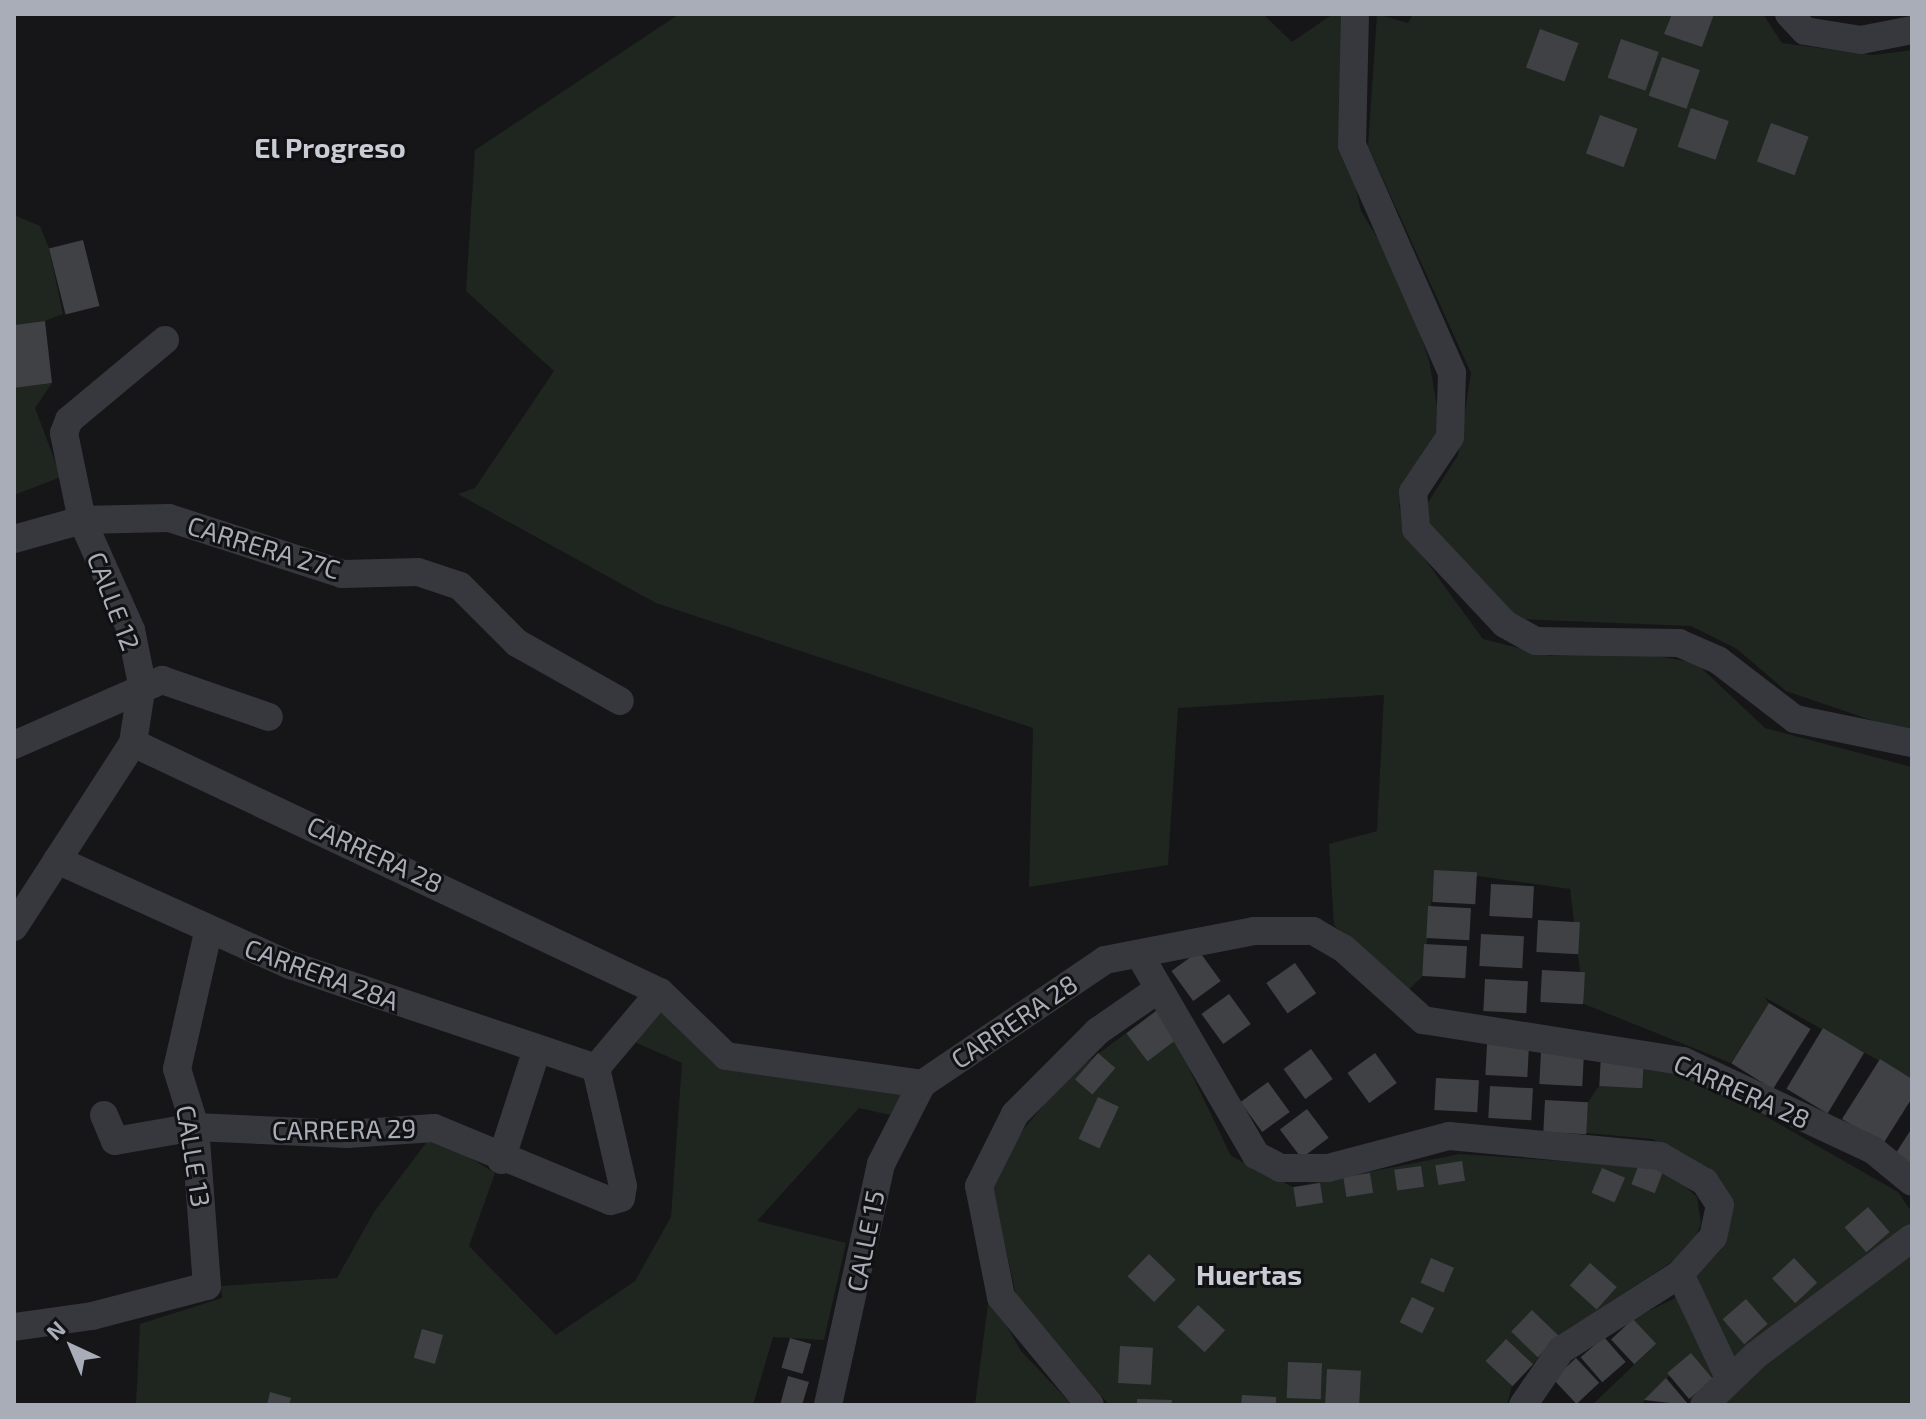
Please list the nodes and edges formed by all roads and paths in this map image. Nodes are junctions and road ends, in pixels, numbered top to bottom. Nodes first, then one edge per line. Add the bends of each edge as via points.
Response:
1 (1355, 14) edge
2 (1789, 14) edge
3 (1912, 30) edge
4 (165, 340) dead end
5 (82, 520) junction
6 (14, 539) edge
7 (142, 684) junction
8 (620, 701) dead end
9 (269, 717) dead end
10 (133, 743) junction
11 (1912, 743) edge
12 (14, 745) edge
13 (57, 860) junction
14 (14, 927) edge
15 (208, 933) junction
16 (1139, 954) junction
17 (1157, 990) junction
18 (660, 992) junction
19 (537, 1049) junction
20 (596, 1068) junction
21 (922, 1084) junction
22 (104, 1115) dead end
23 (195, 1127) junction
24 (501, 1160) junction
25 (1912, 1182) edge
26 (1912, 1238) edge
27 (1680, 1274) junction
28 (14, 1327) edge
29 (1730, 1380) junction
30 (828, 1405) edge
31 (1090, 1405) edge
32 (1523, 1405) edge
33 (1704, 1405) edge

1 - 11 street via 1352,145 1452,373 1450,437 1413,492 1416,529 1505,624 1536,641 1679,643 1718,660 1795,719
2 - 3 street via 1805,31 1861,40
4 - 5 street, CALLE 12 via 69,420 64,433
5 - 6 street, CARRERA 27C
5 - 7 street, CALLE 12 via 131,630
5 - 8 street, CARRERA 27C via 169,518 342,574 418,572 460,586 517,643
7 - 9 street via 162,680
7 - 10 street, CALLE 12
7 - 12 street
10 - 13 street, CALLE 12
10 - 18 street, CARRERA 28
13 - 14 street, CALLE 12
13 - 15 street, CARRERA 28A
15 - 19 street, CARRERA 28A
15 - 23 street, CALLE 13 via 177,1069
16 - 17 street
16 - 21 street, CARRERA 28 via 1105,960
16 - 25 street, CARRERA 28 via 1254,931 1313,931 1343,948 1423,1020 1683,1061 1873,1150
17 - 27 street via 1256,1155 1280,1168 1328,1168 1449,1136 1660,1156 1705,1182 1720,1205 1713,1237
17 - 31 street via 1098,1031 1015,1114 979,1186 984,1244 1001,1297
18 - 20 street
18 - 21 street, CARRERA 28 via 726,1056
19 - 20 street, CARRERA 28A
19 - 24 street
20 - 24 street, CARRERA 29 via 621,1198 610,1201
21 - 30 street, CALLE 15 via 881,1164
22 - 23 street, CARRERA 29 via 112,1140
23 - 24 street, CARRERA 29 via 347,1134 434,1128
23 - 28 street, CALLE 13 via 207,1286 92,1316
26 - 29 street
27 - 29 street
27 - 32 street via 1561,1350
29 - 33 street

